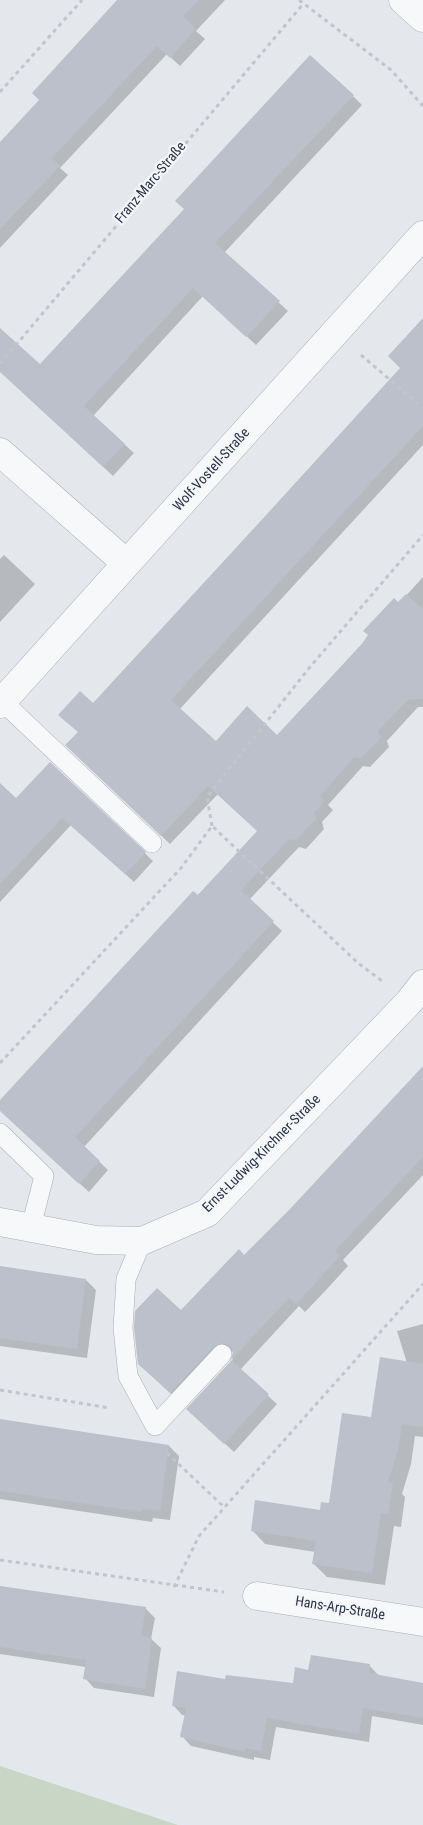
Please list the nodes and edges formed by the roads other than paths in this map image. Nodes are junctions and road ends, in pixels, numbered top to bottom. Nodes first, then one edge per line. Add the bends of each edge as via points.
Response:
1 (402, 0) edge
2 (423, 18) edge
3 (423, 235) edge
4 (0, 452) edge
5 (126, 563) junction
6 (1, 703) edge
7 (152, 843) dead end
8 (416, 993) edge
9 (0, 1133) edge
10 (0, 1222) edge
11 (31, 1227) junction
12 (142, 1241) junction
13 (222, 1354) dead end
14 (257, 1596) road end
15 (423, 1622) edge

1 - 2 street
3 - 5 street, Wolf-Vostell-Straße
4 - 5 street
5 - 6 street, Wolf-Vostell-Straße
6 - 7 lane
8 - 12 street, Ernst-Ludwig-Kirchner-Straße via 208,1213
9 - 11 lane via 44,1176
10 - 11 street, Ernst-Ludwig-Kirchner-Straße
11 - 12 street, Ernst-Ludwig-Kirchner-Straße via 96,1240
12 - 13 lane via 126,1279 123,1328 128,1376 151,1420
14 - 15 street, Hans-Arp-Straße

